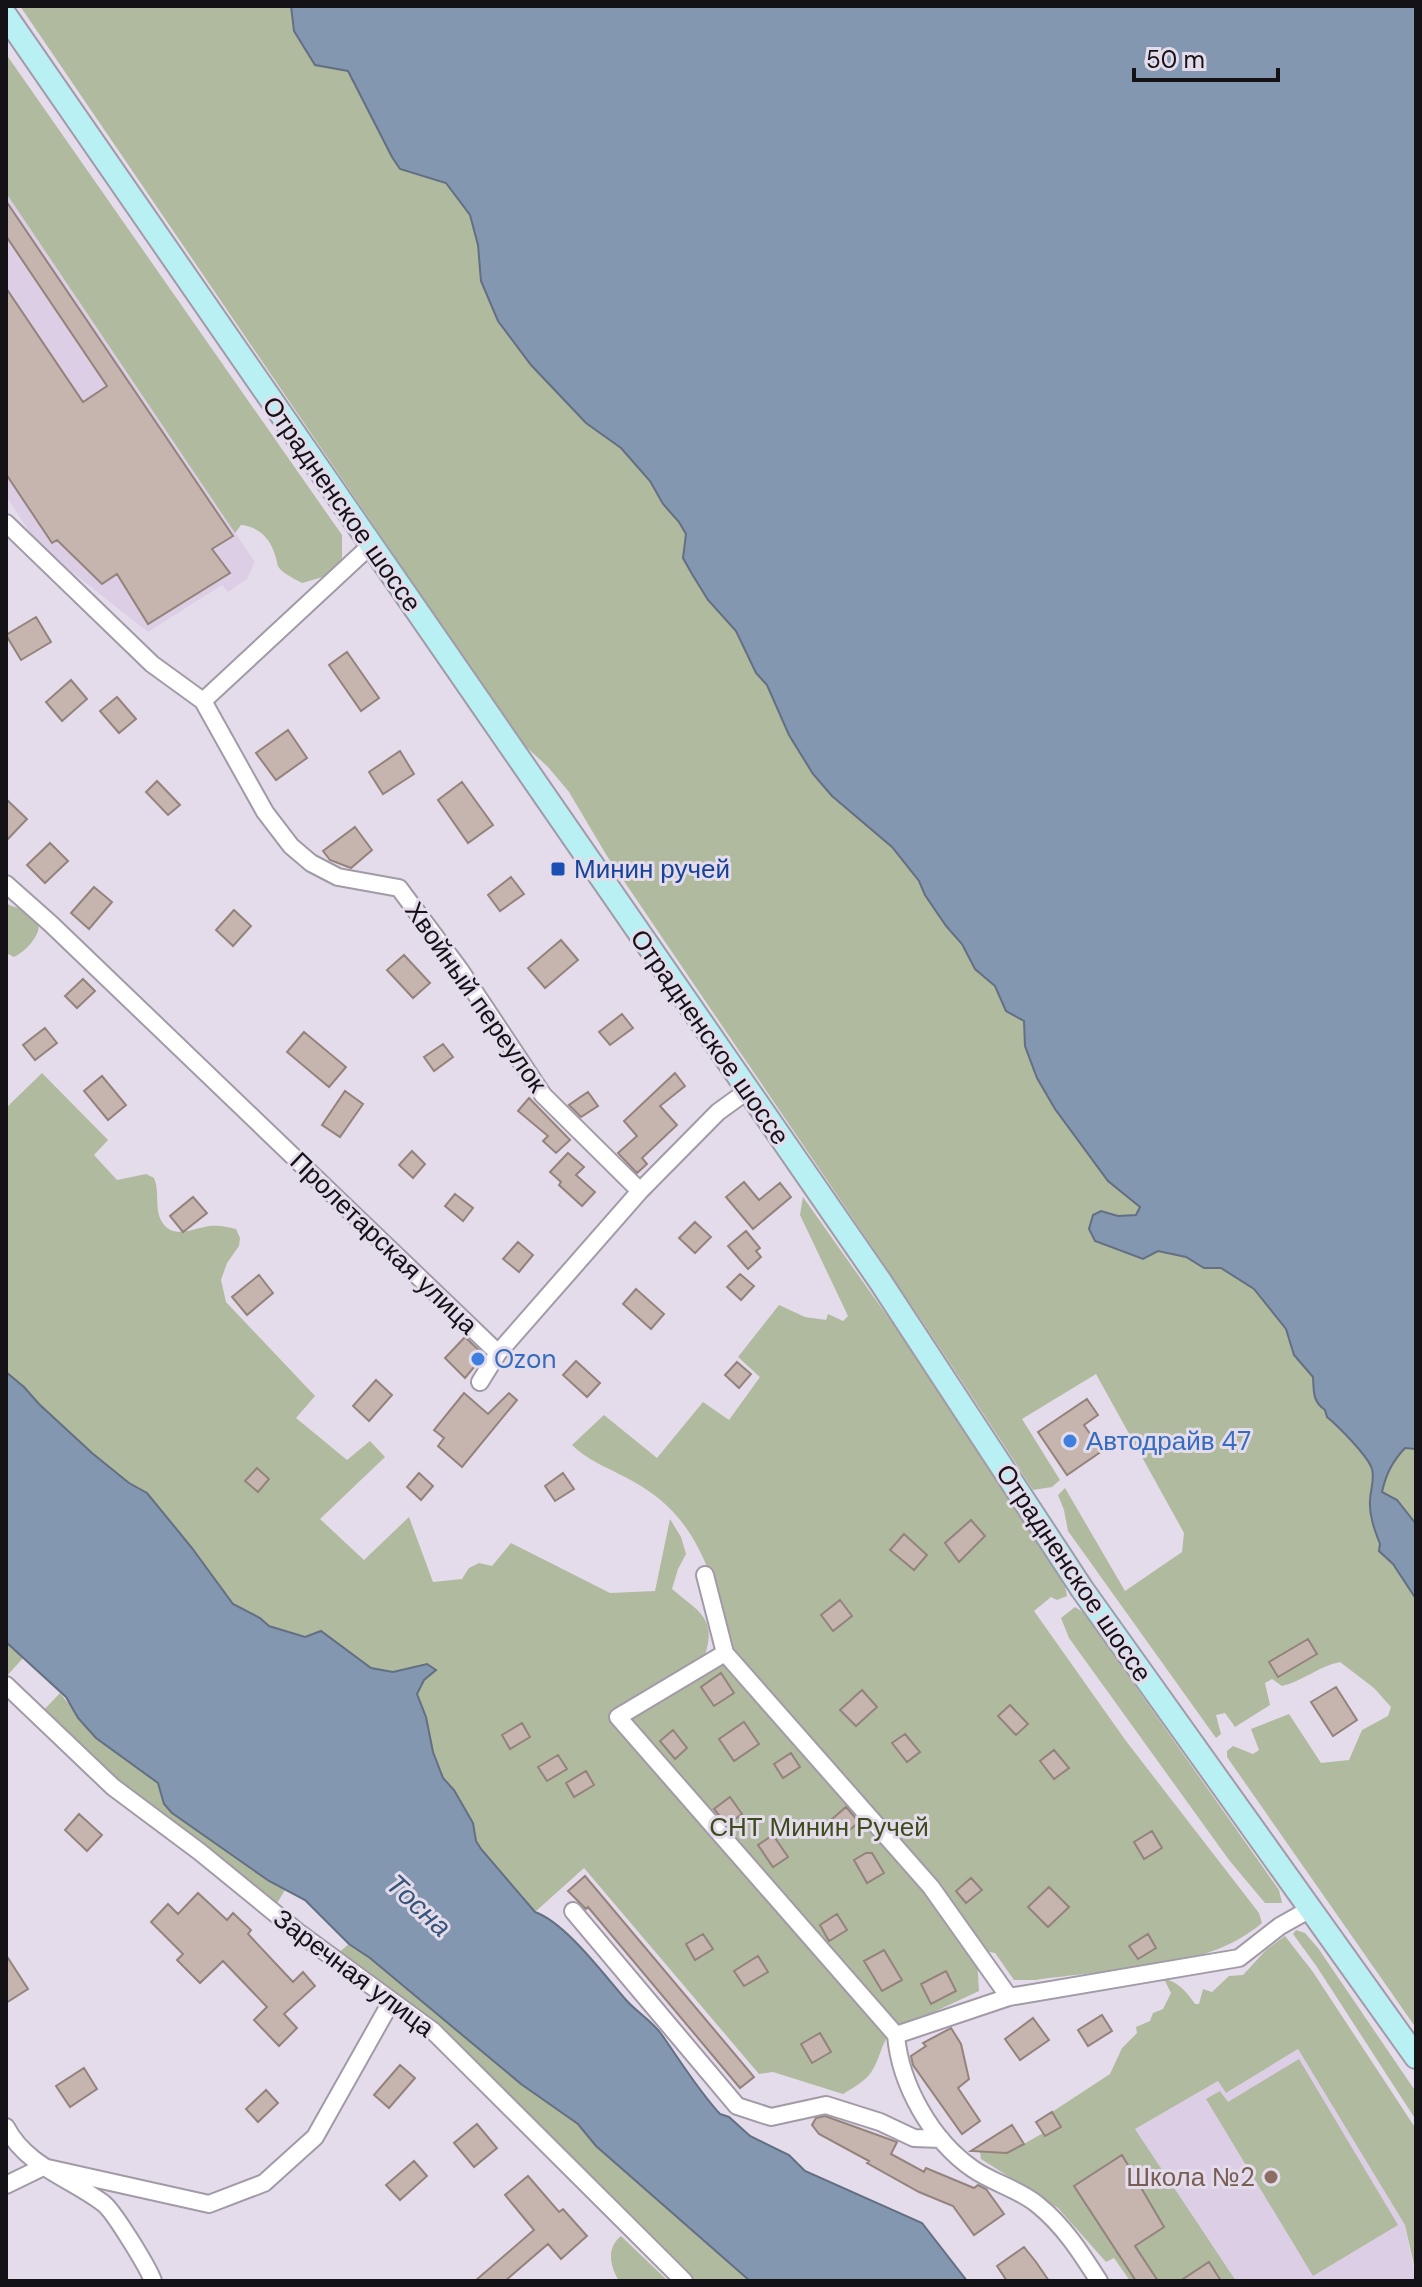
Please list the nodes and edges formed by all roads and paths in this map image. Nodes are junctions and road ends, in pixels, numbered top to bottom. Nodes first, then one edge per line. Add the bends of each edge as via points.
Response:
1 (6, 16) edge
2 (6, 523) edge
3 (370, 546) junction
4 (203, 701) junction
5 (6, 884) edge
6 (747, 1091) junction
7 (640, 1191) junction
8 (498, 1353) junction
9 (480, 1382) dead end
10 (705, 1575) dead end
11 (725, 1653) junction
12 (6, 1685) edge
13 (1312, 1908) junction
14 (573, 1911) dead end
15 (1009, 1997) junction
16 (391, 2002) junction
17 (896, 2035) junction
18 (1416, 2057) edge
19 (6, 2127) edge
20 (941, 2139) junction
21 (43, 2167) junction
22 (6, 2185) edge
23 (153, 2281) edge
24 (684, 2281) edge
25 (1099, 2281) edge

1 - 3 main road, Отрадненское шоссе
2 - 4 street, Хвойный переулок via 152,664
3 - 4 street
3 - 6 main road, Отрадненское шоссе
4 - 7 street, Хвойный переулок via 265,812 291,846 338,877 399,888 543,1095
5 - 8 street, Пролетарская улица
6 - 7 street, Пролетарская улица via 718,1112
6 - 13 main road, Отрадненское шоссе via 880,1281 1082,1589
7 - 8 street, Пролетарская улица
8 - 9 street
10 - 11 street
11 - 15 street via 931,1887
11 - 17 street via 618,1717
12 - 16 street, Заречная улица via 113,1787
13 - 15 street via 1239,1958
13 - 18 main road, Отрадненское шоссе
14 - 20 street via 737,2106 771,2117 826,2105 914,2138
15 - 17 street
16 - 21 street via 315,2137 264,2183 209,2204
16 - 24 street, Заречная улица via 433,2031
17 - 20 street via 904,2078
19 - 21 street via 12,2140
20 - 25 street via 973,2169 1036,2203 1072,2239
21 - 22 street
21 - 23 street via 106,2204

